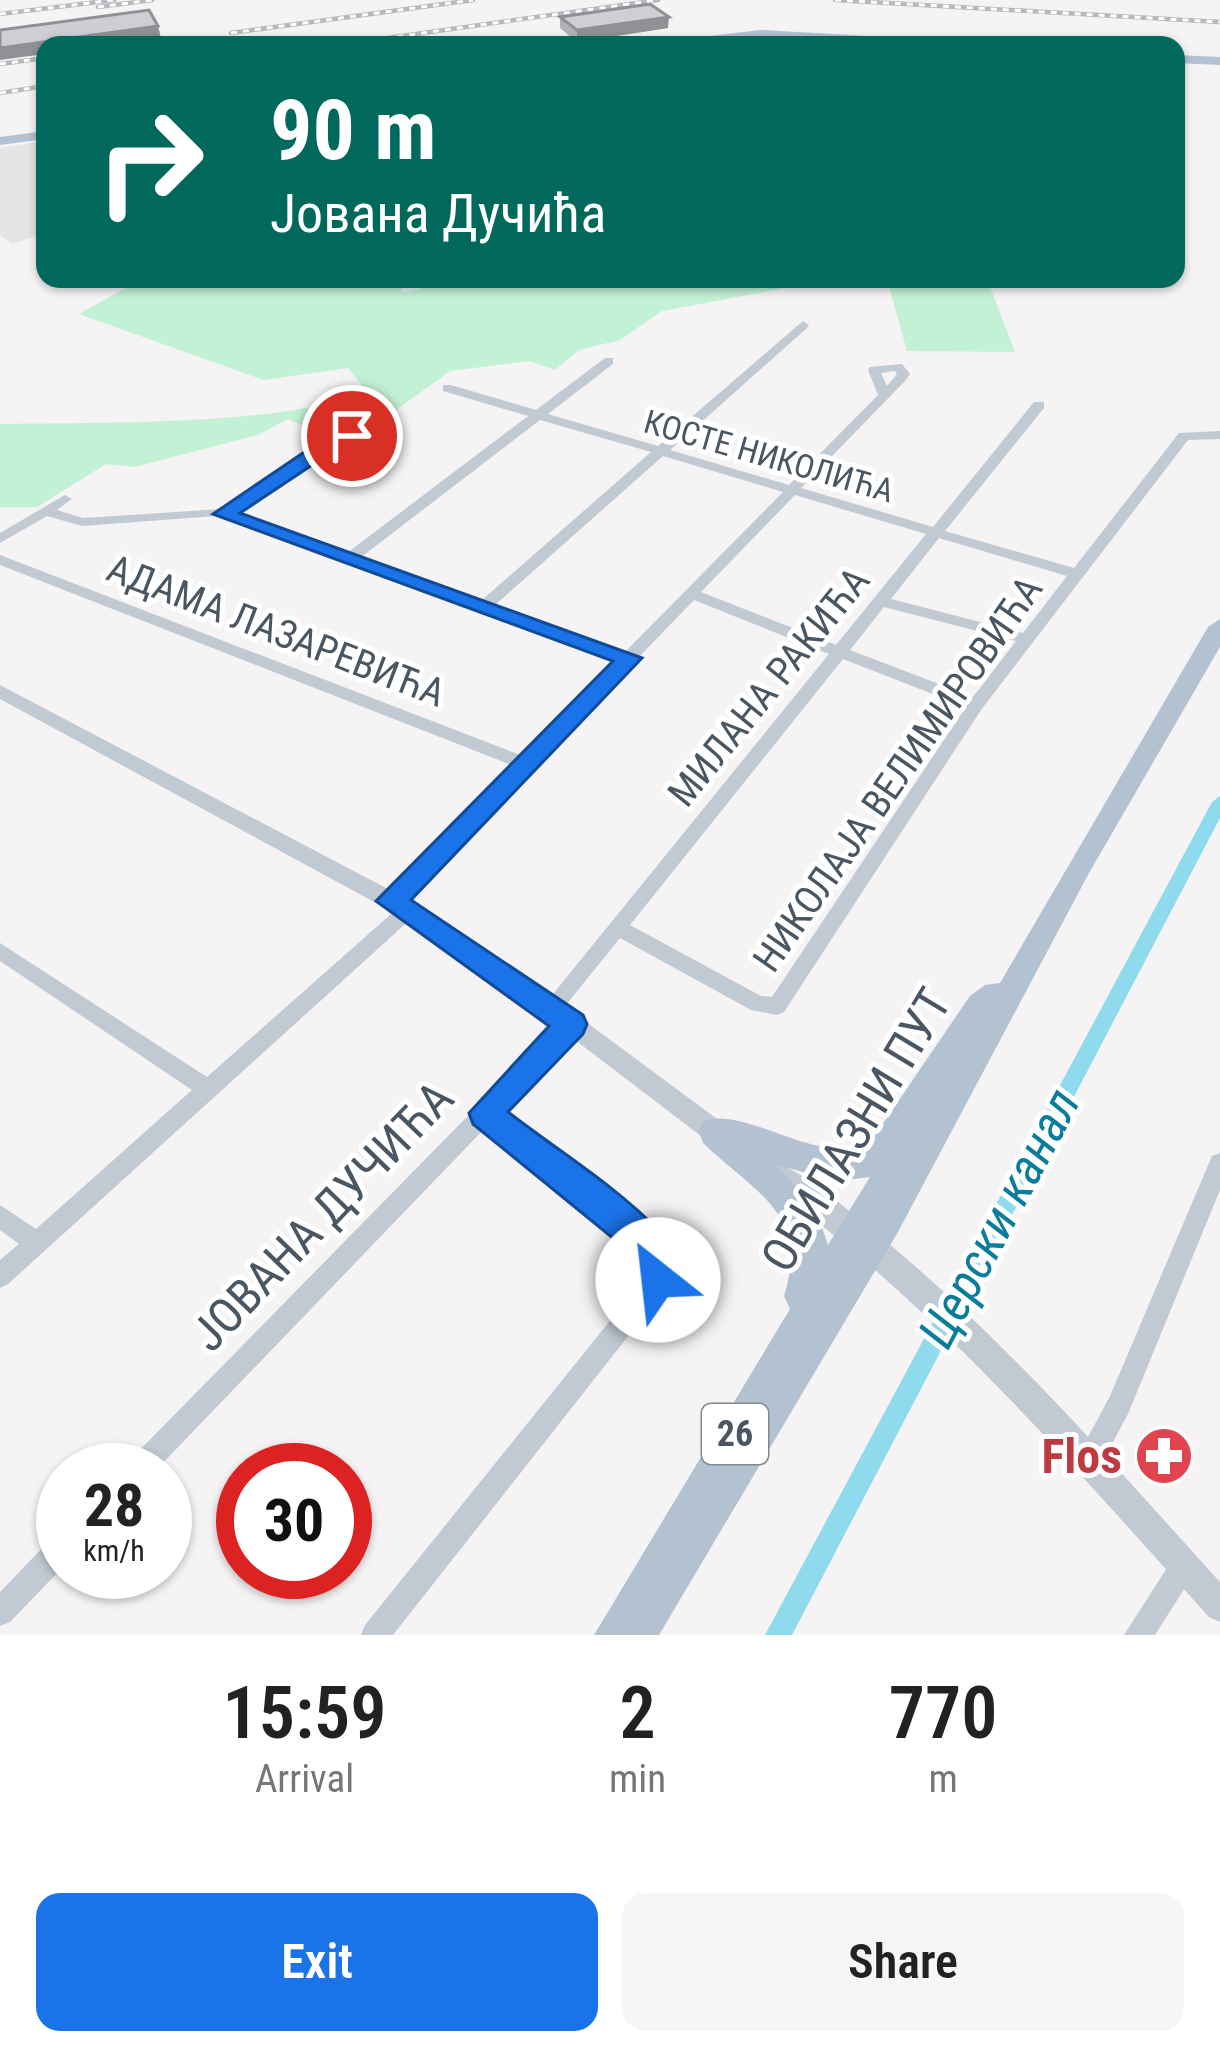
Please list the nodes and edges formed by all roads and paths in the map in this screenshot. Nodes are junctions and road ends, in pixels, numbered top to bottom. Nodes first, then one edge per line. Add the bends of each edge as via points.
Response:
1 (729, 36) edge
2 (786, 36) edge
3 (1185, 59) edge
4 (1220, 61) edge
5 (36, 136) edge
6 (0, 141) edge
7 (802, 325) dead end
8 (609, 361) dead end
9 (447, 388) dead end
10 (886, 395) dead end
11 (1039, 405) dead end
12 (535, 416) junction
13 (375, 427) dead end
14 (1220, 435) edge
15 (660, 453) junction
16 (792, 491) junction
17 (64, 499) dead end
18 (46, 511) junction
19 (224, 514) junction
20 (939, 534) junction
21 (0, 539) edge
22 (349, 559) junction
23 (0, 560) edge
24 (1076, 574) junction
25 (692, 594) junction
26 (880, 601) junction
27 (484, 606) junction
28 (1220, 626) edge
29 (1027, 639) junction
30 (839, 651) junction
31 (630, 658) junction
32 (0, 691) edge
33 (976, 705) junction
34 (527, 764) junction
35 (1078, 867) junction
36 (399, 906) junction
37 (617, 926) junction
38 (0, 951) edge
39 (996, 994) junction
40 (561, 1017) junction
41 (208, 1089) junction
42 (485, 1113) junction
43 (715, 1132) junction
44 (1220, 1163) edge
45 (0, 1216) edge
46 (863, 1239) junction
47 (36, 1244) junction
48 (0, 1276) edge
49 (164, 1443) edge
50 (1089, 1461) junction
51 (1184, 1567) junction
52 (36, 1575) edge
53 (1220, 1606) edge
54 (0, 1612) edge
55 (624, 1631) edge
56 (375, 1635) edge
57 (1138, 1635) edge

1 - 2 main road
3 - 4 main road
5 - 6 main road
7 - 15 street
8 - 12 street
9 - 12 street, КОСТЕ НИКОЛИЋА
10 - 16 street
11 - 20 street, МИЛАНА РАКИЋА
12 - 15 street, КОСТЕ НИКОЛИЋА
12 - 22 street
13 - 19 street via 329,445
14 - 24 street, НИКОЛАЈА ВЕЛИМИРОВИЋА via 1184,436
15 - 16 street, КОСТЕ НИКОЛИЋА
15 - 27 street
16 - 20 street, КОСТЕ НИКОЛИЋА
16 - 25 street
17 - 18 street
18 - 19 street via 82,522
18 - 21 street
19 - 22 street
20 - 24 street, КОСТЕ НИКОЛИЋА
20 - 26 street, МИЛАНА РАКИЋА
22 - 27 street
23 - 34 street, АДАМА ЛАЗАРЕВИЋА
24 - 29 street, НИКОЛАЈА ВЕЛИМИРОВИЋА
25 - 30 street
25 - 31 street
26 - 29 street
26 - 30 street, МИЛАНА РАКИЋА
27 - 31 street
28 - 35 main road, ОБИЛАЗНИ ПУТ / 26
29 - 33 street, НИКОЛАЈА ВЕЛИМИРОВИЋА
30 - 33 street
30 - 37 street, МИЛАНА РАКИЋА
31 - 34 street
32 - 36 street
33 - 37 street, НИКОЛАЈА ВЕЛИМИРОВИЋА via 777,1006 758,1004
34 - 36 street
35 - 39 main road, ОБИЛАЗНИ ПУТ / 26
35 - 46 main road, ОБИЛАЗНИ ПУТ / 26 via 967,1077
36 - 40 street
36 - 41 street
37 - 40 street, МИЛАНА РАКИЋА
38 - 41 street
39 - 43 main road via 878,1159 829,1166
39 - 46 main road, ОБИЛАЗНИ ПУТ / 26
40 - 42 street, ЈОВАНА ДУЧИЋА
40 - 43 street
41 - 47 street
42 - 49 street, ЈОВАНА ДУЧИЋА
42 - 56 street via 648,1244 658,1280
43 - 46 street
43 - 55 main road via 807,1222 813,1263 784,1332 648,1556
44 - 50 street
45 - 47 street
46 - 50 street via 1012,1376
46 - 55 main road, ОБИЛАЗНИ ПУТ / 26
47 - 48 street
50 - 51 street
51 - 53 street
51 - 57 street
52 - 54 street

